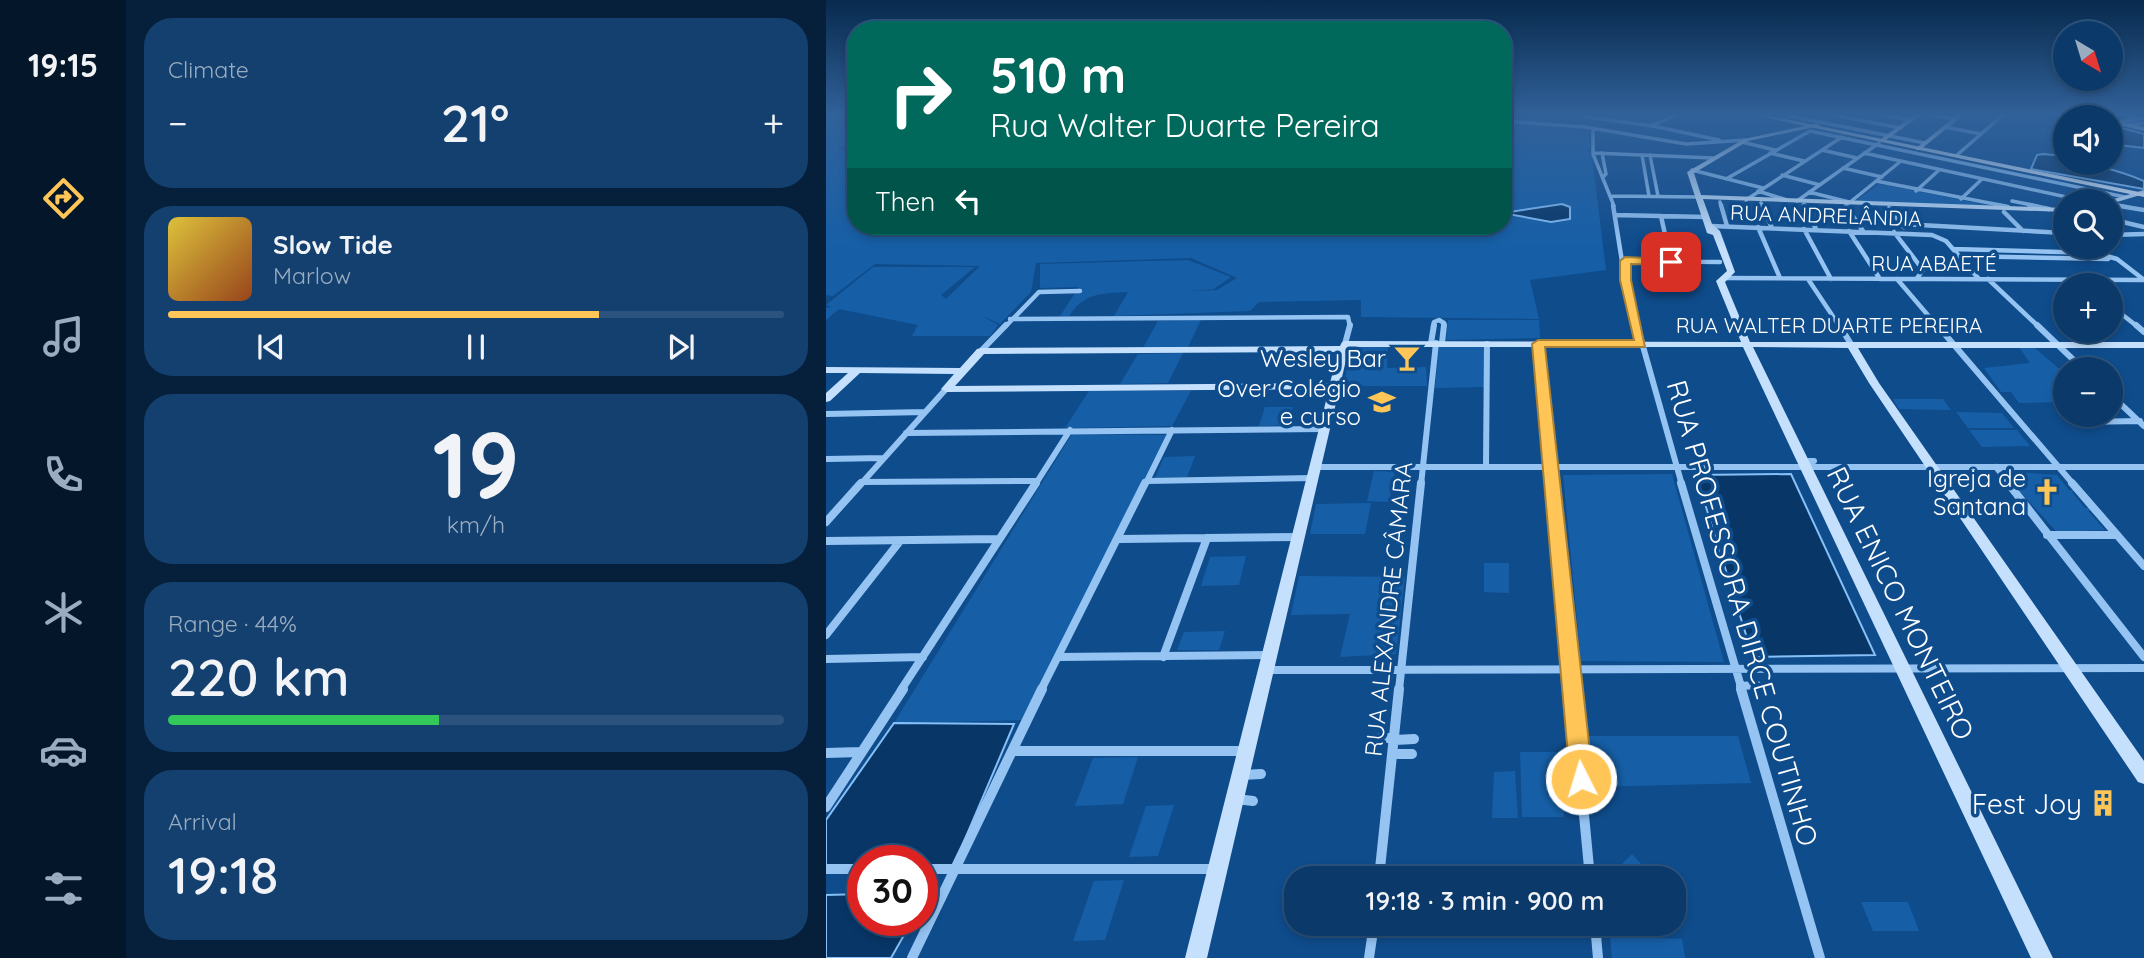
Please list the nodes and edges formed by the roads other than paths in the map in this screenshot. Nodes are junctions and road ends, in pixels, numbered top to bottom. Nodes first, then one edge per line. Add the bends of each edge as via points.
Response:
1 (1595, 158) edge
2 (1603, 158) edge
3 (1642, 158) edge
4 (1651, 158) edge
5 (1685, 158) edge
6 (1709, 158) edge
7 (1713, 158) joint
8 (1762, 158) edge
9 (1790, 158) edge
10 (1809, 158) edge
11 (1857, 158) edge
12 (1886, 158) edge
13 (1948, 158) edge
14 (1967, 158) edge
15 (1969, 158) edge
16 (1804, 161) junction
17 (1901, 161) junction
18 (1975, 165) junction
19 (1843, 168) junction
20 (1939, 170) junction
21 (1691, 171) junction
22 (1782, 175) junction
23 (1964, 175) junction
24 (1603, 177) junction
25 (1882, 177) junction
26 (1726, 179) junction
27 (1982, 179) junction
28 (1876, 181) junction
29 (2056, 182) junction
30 (1819, 185) junction
31 (2024, 188) junction
32 (1760, 190) junction
33 (1916, 191) junction
34 (1809, 192) junction
35 (2047, 194) junction
36 (2144, 194) edge
37 (2128, 195) junction
38 (1649, 196) junction
39 (1611, 197) junction
40 (1658, 197) junction
41 (2123, 198) edge
42 (1699, 199) junction
43 (1961, 199) junction
44 (2053, 199) edge
45 (1746, 200) junction
46 (2012, 201) junction
47 (1720, 202) junction
48 (1773, 202) junction
49 (1797, 202) junction
50 (1761, 203) junction
51 (1844, 204) junction
52 (2123, 204) edge
53 (2053, 206) edge
54 (2123, 206) edge
55 (2053, 207) edge
56 (1889, 208) junction
57 (2006, 209) junction
58 (2144, 210) edge
59 (1615, 215) junction
60 (1661, 216) junction
61 (2123, 222) edge
62 (1708, 223) junction
63 (1902, 224) junction
64 (1727, 226) junction
65 (2144, 227) edge
66 (1758, 228) junction
67 (1772, 228) junction
68 (1804, 229) junction
69 (1816, 229) junction
70 (1849, 230) junction
71 (1863, 231) junction
72 (1894, 232) junction
73 (1909, 232) junction
74 (2024, 232) junction
75 (2053, 233) edge
76 (2144, 234) edge
77 (2123, 235) edge
78 (1953, 249) junction
79 (2053, 251) edge
80 (1959, 256) junction
81 (2053, 258) edge
82 (2116, 259) edge
83 (1625, 261) junction
84 (1671, 262) junction
85 (1723, 270) junction
86 (1780, 278) junction
87 (1808, 278) junction
88 (1831, 278) junction
89 (1880, 279) junction
90 (1897, 279) junction
91 (1914, 279) junction
92 (1979, 279) junction
93 (1988, 279) junction
94 (2053, 280) edge
95 (2123, 280) edge
96 (2144, 280) edge
97 (1080, 291) dead end
98 (2123, 314) edge
99 (1010, 319) junction
100 (2144, 331) edge
101 (1436, 343) junction
102 (1488, 344) junction
103 (1538, 344) junction
104 (1641, 344) junction
105 (1851, 344) junction
106 (1955, 344) junction
107 (1748, 345) junction
108 (2057, 345) junction
109 (2144, 345) edge
110 (1345, 347) junction
111 (981, 351) junction
112 (2070, 357) edge
113 (826, 370) edge
114 (856, 371) junction
115 (963, 371) junction
116 (1335, 386) junction
117 (946, 389) junction
118 (826, 399) edge
119 (2123, 406) edge
120 (925, 412) junction
121 (826, 414) edge
122 (2123, 423) edge
123 (2142, 424) edge
124 (1325, 429) junction
125 (1070, 430) junction
126 (1172, 430) junction
127 (906, 433) junction
128 (826, 458) edge
129 (883, 458) junction
130 (1807, 463) junction
131 (1486, 467) junction
132 (1933, 467) junction
133 (1996, 467) junction
134 (2059, 467) junction
135 (2144, 467) edge
136 (1424, 468) junction
137 (1550, 468) junction
138 (1678, 468) junction
139 (1315, 473) junction
140 (1037, 481) junction
141 (1147, 481) junction
142 (862, 482) junction
143 (830, 513) edge
144 (826, 522) edge
145 (2117, 535) junction
146 (2048, 536) junction
147 (1300, 537) junction
148 (1207, 538) junction
149 (999, 539) junction
150 (1119, 539) junction
151 (826, 541) edge
152 (900, 541) junction
153 (2144, 566) edge
154 (826, 635) edge
155 (923, 657) junction
156 (1058, 657) junction
157 (1163, 657) junction
158 (2144, 657) edge
159 (826, 659) edge
160 (1268, 663) junction
161 (1734, 667) junction
162 (1902, 667) junction
163 (1571, 668) junction
164 (2072, 668) junction
165 (2144, 668) edge
166 (1403, 669) junction
167 (1757, 685) dead end
168 (1740, 686) junction
169 (1380, 738) dead end
170 (1396, 739) junction
171 (1414, 739) dead end
172 (1012, 751) junction
173 (1247, 751) junction
174 (861, 752) junction
175 (826, 753) edge
176 (1394, 754) junction
177 (1412, 754) dead end
178 (1241, 775) junction
179 (1261, 775) dead end
180 (2144, 776) edge
181 (1235, 799) junction
182 (1253, 801) dead end
183 (826, 807) edge
184 (1380, 866) edge
185 (1589, 866) edge
186 (826, 869) edge
187 (847, 869) edge
188 (938, 869) edge
189 (1217, 869) junction
190 (955, 870) junction
191 (1372, 936) edge
192 (1596, 936) edge
193 (912, 958) edge
194 (1196, 958) edge
195 (1369, 958) edge
196 (1598, 958) edge
197 (1820, 958) edge
198 (2042, 958) edge

1 - 24 street, RUA PROFESSORA DIRCE COUTINHO
2 - 24 street
3 - 38 street
4 - 40 street
5 - 21 street
6 - 7 street
7 - 21 main road
8 - 26 street
9 - 16 street
10 - 16 street
11 - 19 street
12 - 17 street
13 - 18 street
14 - 37 main road
15 - 36 main road
16 - 22 street
17 - 20 street
17 - 25 street
18 - 23 street
18 - 29 street
19 - 25 street
19 - 30 street
20 - 23 street
20 - 33 street
21 - 26 street
21 - 42 main road
22 - 30 street
22 - 32 street
23 - 27 street
24 - 39 street, RUA PROFESSORA DIRCE COUTINHO
25 - 28 street
26 - 32 street
27 - 31 street
27 - 43 street
28 - 33 street
28 - 51 street
29 - 35 street
29 - 37 street
30 - 34 street
31 - 35 street
31 - 46 street
32 - 45 street
32 - 49 street
33 - 43 street
34 - 49 street
34 - 51 street
35 - 44 street
36 - 37 main road
36 - 52 main road
37 - 41 main road
38 - 39 street
38 - 40 street
39 - 42 street
39 - 59 street, RUA PROFESSORA DIRCE COUTINHO
40 - 42 street
42 - 45 main road
42 - 47 main road
42 - 62 main road
43 - 57 street
45 - 48 main road
46 - 53 street
46 - 57 street
47 - 50 main road
47 - 64 street
48 - 49 main road
48 - 49 main road
48 - 50 main road
49 - 51 main road
49 - 69 street
50 - 67 street
51 - 56 main road
51 - 57 main road
51 - 71 street
54 - 58 street
55 - 57 main road
56 - 57 main road
56 - 63 street
57 - 74 street
59 - 60 street, RUA ANDRELÂNDIA
59 - 83 street, RUA PROFESSORA DIRCE COUTINHO
60 - 62 street, RUA ANDRELÂNDIA
60 - 84 street
61 - 65 street
62 - 64 street, RUA ANDRELÂNDIA
62 - 85 main road via 1716,231
63 - 73 street
63 - 74 street
64 - 66 street, RUA ANDRELÂNDIA
66 - 67 street, RUA ANDRELÂNDIA
66 - 86 street
67 - 68 street, RUA ANDRELÂNDIA
68 - 69 street, RUA ANDRELÂNDIA
68 - 88 street
69 - 70 street, RUA ANDRELÂNDIA
70 - 71 street, RUA ANDRELÂNDIA
70 - 89 street
71 - 72 street, RUA ANDRELÂNDIA
72 - 73 street, RUA ANDRELÂNDIA
72 - 91 street via 1923,272
73 - 78 street, RUA ANDRELÂNDIA via 1940,237
74 - 75 street
76 - 77 street
78 - 79 street, RUA ANDRELÂNDIA
78 - 80 street
80 - 81 street
80 - 92 street
82 - 96 street
83 - 84 street, RUA ABAETÉ
83 - 104 street, RUA PROFESSORA DIRCE COUTINHO via 1625,280
84 - 85 street, RUA ABAETÉ
85 - 86 street, RUA ABAETÉ
85 - 107 main road, RUA ENICO MONTEIRO via 1720,281
86 - 87 street, RUA ABAETÉ
87 - 88 street, RUA ABAETÉ
87 - 105 street
88 - 89 street, RUA ABAETÉ
89 - 90 street, RUA ABAETÉ
90 - 91 street, RUA ABAETÉ
90 - 106 street
91 - 92 street, RUA ABAETÉ
92 - 93 street, RUA ABAETÉ
93 - 94 street, RUA ABAETÉ
93 - 108 street
95 - 96 street, RUA ABAETÉ
97 - 99 street via 1045,290
98 - 100 street
99 - 110 street via 1351,318
99 - 111 street
101 - 102 main road, RUA WALTER DUARTE PEREIRA
101 - 110 main road, RUA WALTER DUARTE PEREIRA
101 - 136 street, RUA ALEXANDRE CÂMARA
102 - 103 main road, RUA WALTER DUARTE PEREIRA
102 - 131 street
103 - 104 main road, RUA WALTER DUARTE PEREIRA
103 - 137 street
104 - 107 main road, RUA WALTER DUARTE PEREIRA
104 - 138 street, RUA PROFESSORA DIRCE COUTINHO
105 - 106 main road, RUA WALTER DUARTE PEREIRA
105 - 107 main road, RUA WALTER DUARTE PEREIRA
105 - 132 main road via 1895,419
106 - 108 main road, RUA WALTER DUARTE PEREIRA
106 - 134 street
107 - 130 main road, RUA ENICO MONTEIRO
108 - 109 main road, RUA WALTER DUARTE PEREIRA
108 - 112 street
110 - 111 main road, RUA WALTER DUARTE PEREIRA
110 - 116 main road
111 - 115 main road
113 - 114 main road
114 - 115 main road
114 - 118 main road
115 - 117 main road
116 - 117 main road
116 - 124 main road
117 - 120 street
119 - 123 street
120 - 121 street
120 - 127 street
122 - 123 street
124 - 126 street
124 - 139 main road
125 - 126 street
125 - 127 street
125 - 140 street
126 - 141 street
127 - 129 street
128 - 129 street
129 - 142 street
130 - 132 street
130 - 138 street
130 - 162 main road, RUA ENICO MONTEIRO
131 - 136 street
131 - 137 street
132 - 133 street
132 - 164 main road
133 - 134 street
133 - 146 street
134 - 135 street
134 - 145 street
136 - 139 street
136 - 166 street, RUA ALEXANDRE CÂMARA
137 - 138 street
137 - 163 street
138 - 161 street, RUA PROFESSORA DIRCE COUTINHO
139 - 141 street
139 - 147 main road
140 - 142 street
140 - 149 street
141 - 150 street
142 - 143 street
143 - 144 street
145 - 146 street
145 - 153 street
146 - 158 street
147 - 148 street
147 - 160 main road
148 - 150 street
148 - 157 street
149 - 152 street
149 - 155 street
150 - 156 street
151 - 152 street
152 - 154 street
155 - 159 street
155 - 174 street
156 - 157 street
156 - 172 street
157 - 160 street
160 - 166 street
160 - 173 main road
161 - 162 street
161 - 163 street
161 - 168 street, RUA PROFESSORA DIRCE COUTINHO
162 - 164 street
162 - 198 main road, RUA ENICO MONTEIRO
163 - 166 street
163 - 185 street
164 - 165 street
164 - 180 main road
166 - 170 street, RUA ALEXANDRE CÂMARA
167 - 168 street
168 - 197 street, RUA PROFESSORA DIRCE COUTINHO
169 - 170 street
170 - 171 street
170 - 176 street, RUA ALEXANDRE CÂMARA
172 - 173 street
172 - 190 street
173 - 178 main road
174 - 175 street
174 - 183 street
176 - 177 street
176 - 184 street, RUA ALEXANDRE CÂMARA
178 - 179 street
178 - 181 main road
181 - 182 street
181 - 189 main road
186 - 187 street
188 - 190 street
189 - 190 street
189 - 194 main road
190 - 193 street
191 - 195 street
192 - 196 street

